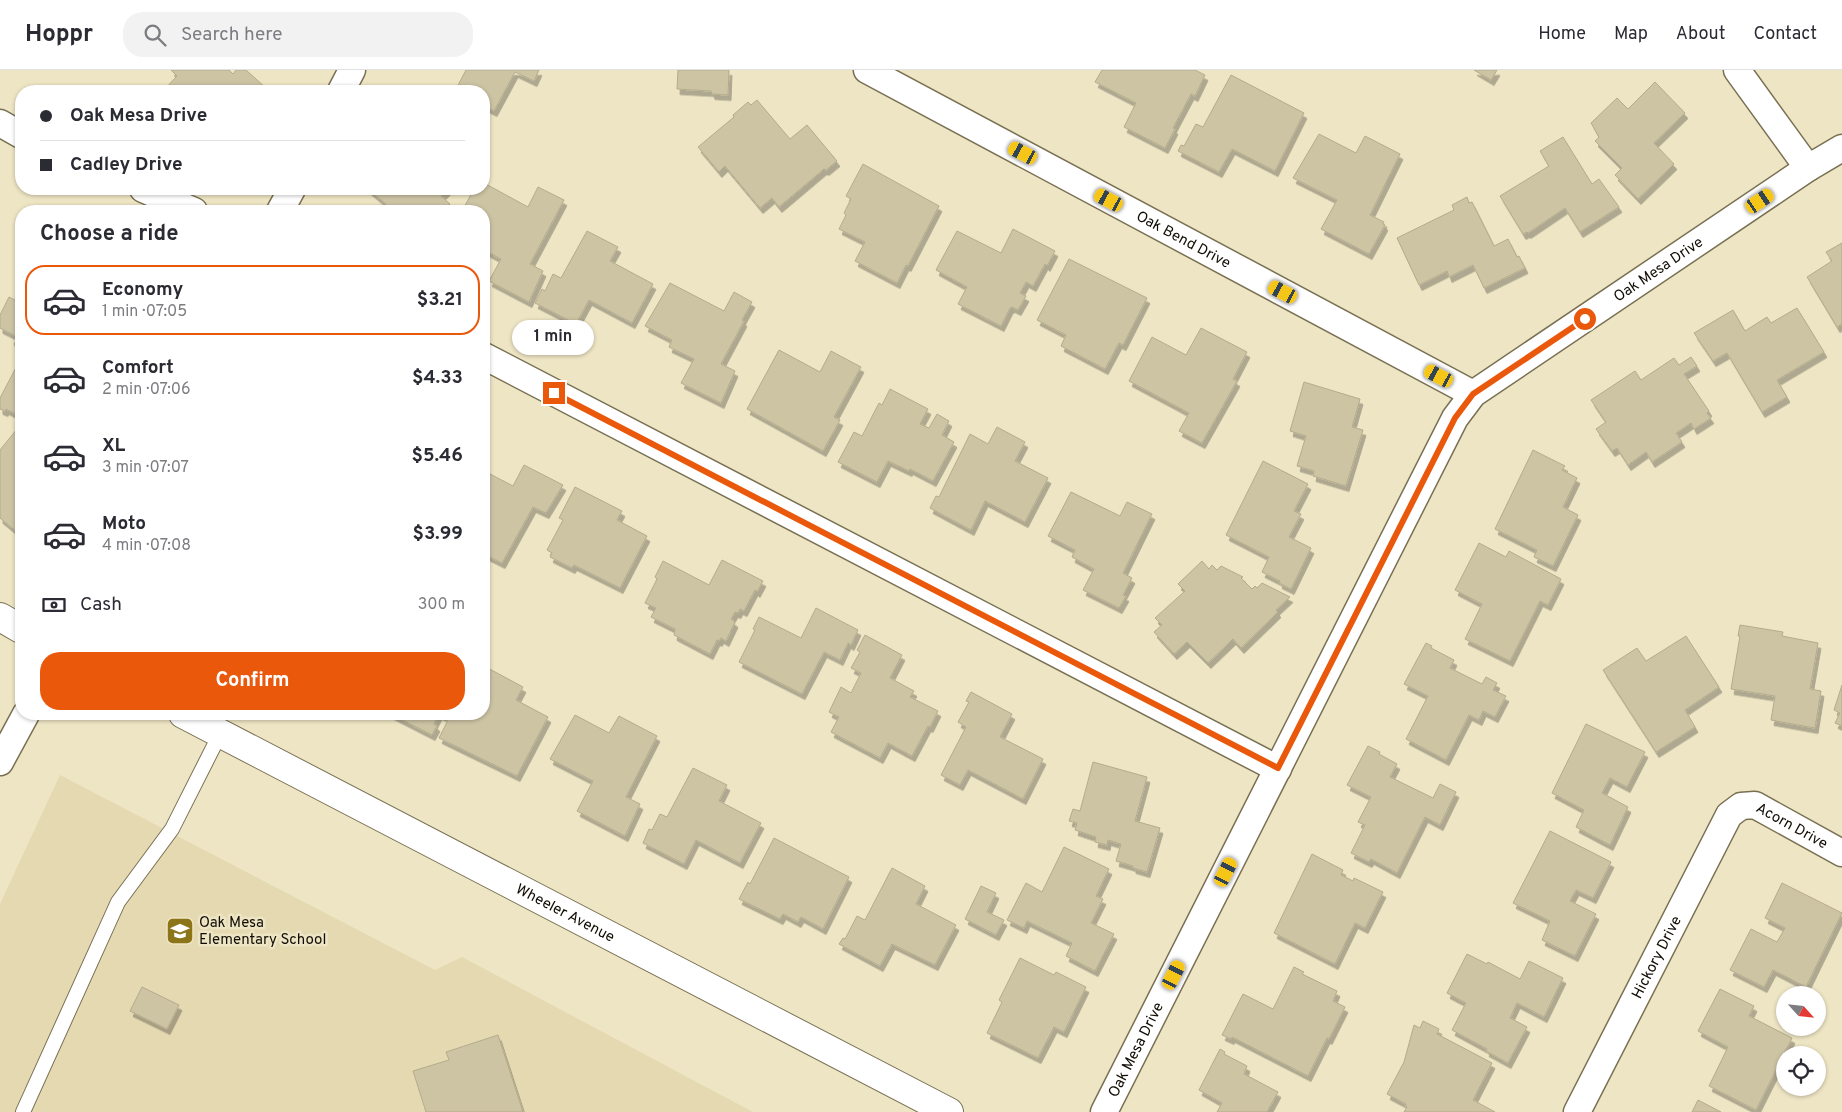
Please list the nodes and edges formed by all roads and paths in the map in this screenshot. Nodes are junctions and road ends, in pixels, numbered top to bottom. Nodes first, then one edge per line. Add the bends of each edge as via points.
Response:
1 (352, 70) edge
2 (867, 70) edge
3 (1738, 70) edge
4 (344, 85) edge
5 (0, 123) edge
6 (15, 132) edge
7 (1842, 148) edge
8 (1808, 168) junction
9 (158, 195) edge
10 (180, 205) edge
11 (490, 359) edge
12 (1473, 394) junction
13 (0, 618) edge
14 (15, 625) edge
15 (23, 720) edge
16 (194, 720) edge
17 (220, 734) junction
18 (0, 762) edge
19 (1278, 768) junction
20 (1741, 806) joint
21 (1842, 853) edge
22 (23, 1112) edge
23 (949, 1112) edge
24 (1104, 1112) edge
25 (1577, 1112) edge

1 - 4 street
2 - 12 street, Oak Bend Drive
3 - 8 street
5 - 6 street
7 - 8 street, Oak Mesa Drive
8 - 12 street, Oak Mesa Drive
9 - 10 street
11 - 19 street
12 - 19 street, Oak Mesa Drive via 1455,418
13 - 14 main road
15 - 18 street
16 - 17 main road, Wheeler Avenue
17 - 22 lane via 172,829 118,902
17 - 23 main road, Wheeler Avenue
19 - 24 street, Oak Mesa Drive
20 - 21 street, Acorn Drive via 1755,806
20 - 25 street, Hickory Drive via 1730,814

